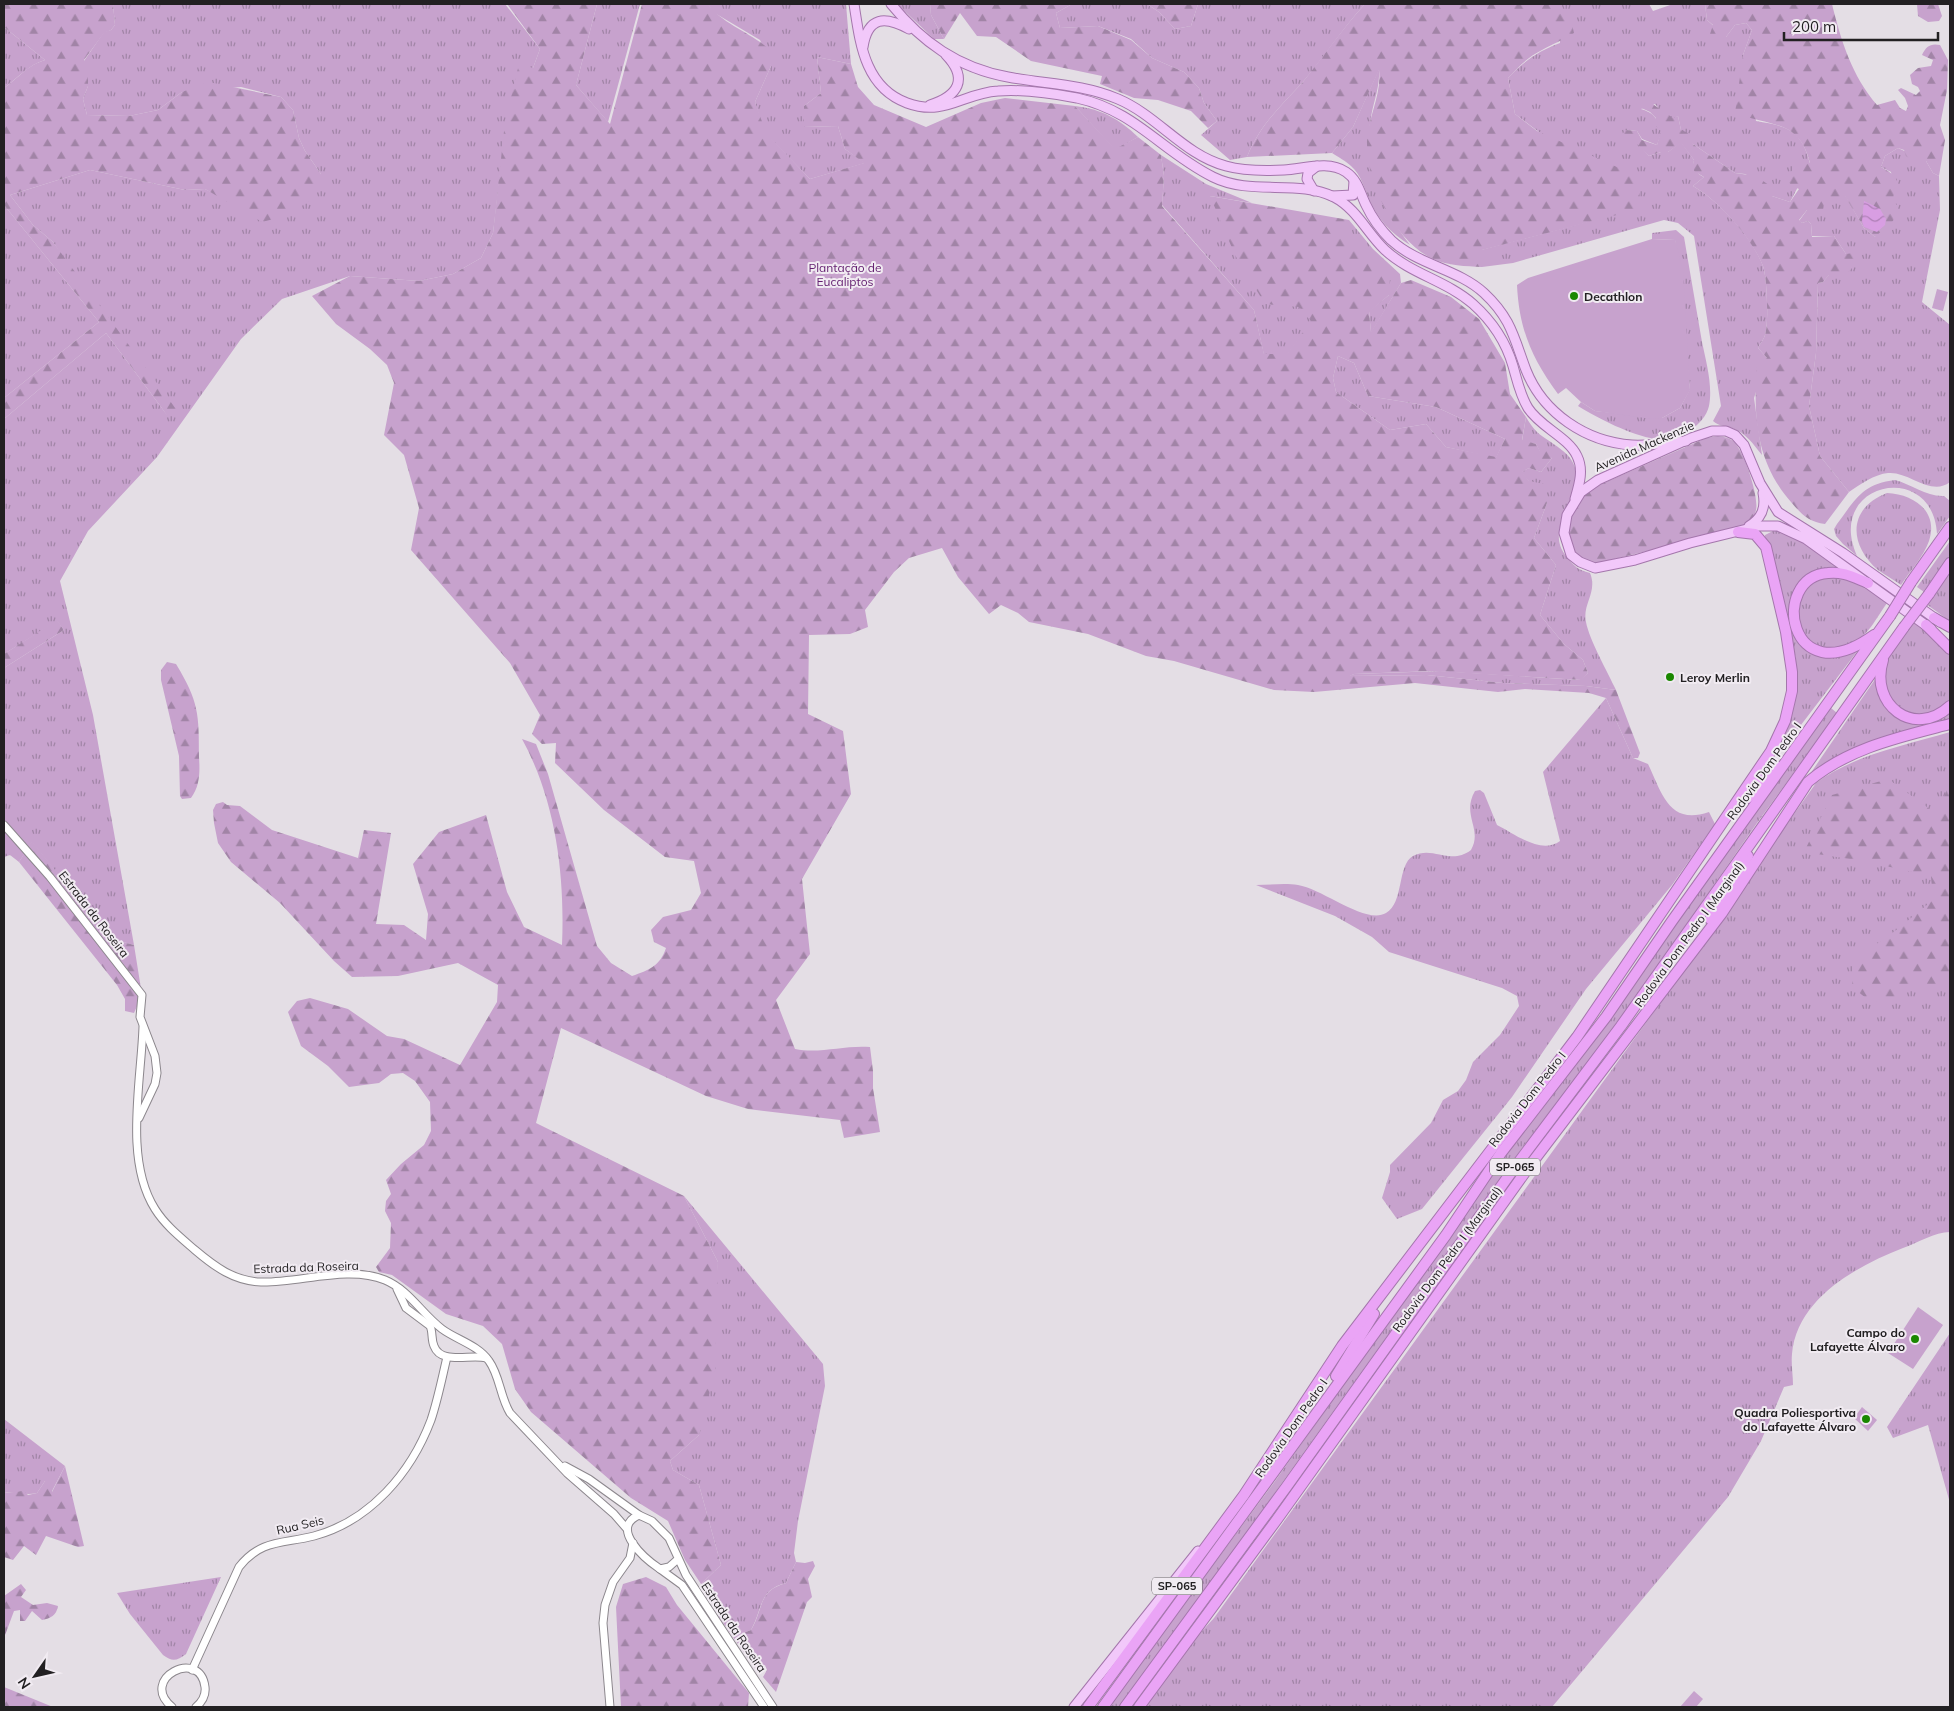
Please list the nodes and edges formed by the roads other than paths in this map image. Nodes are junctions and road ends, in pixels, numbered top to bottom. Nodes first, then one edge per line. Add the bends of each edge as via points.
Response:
1 (854, 4) edge
2 (891, 4) edge
3 (914, 31) junction
4 (862, 51) junction
5 (944, 52) junction
6 (927, 106) junction
7 (1318, 166) junction
8 (1353, 177) junction
9 (1314, 191) junction
10 (1332, 196) junction
11 (1686, 441) junction
12 (1760, 483) junction
13 (1575, 499) junction
14 (1950, 527) edge
15 (1738, 532) junction
16 (1950, 563) edge
17 (1950, 568) edge
18 (1868, 583) junction
19 (1931, 590) junction
20 (1934, 618) joint
21 (1926, 626) junction
22 (1950, 628) edge
23 (1881, 630) junction
24 (1950, 643) edge
25 (1950, 648) edge
26 (1886, 652) junction
27 (1950, 706) edge
28 (1822, 712) junction
29 (1950, 724) edge
30 (1818, 747) junction
31 (4, 825) edge
32 (1658, 916) junction
33 (1659, 994) junction
34 (143, 1027) junction
35 (155, 1056) junction
36 (140, 1058) junction
37 (137, 1088) junction
38 (150, 1094) junction
39 (138, 1120) junction
40 (1404, 1264) junction
41 (394, 1285) junction
42 (419, 1307) junction
43 (406, 1308) junction
44 (440, 1327) junction
45 (433, 1335) junction
46 (462, 1341) junction
47 (447, 1357) junction
48 (457, 1357) junction
49 (488, 1358) junction
50 (1302, 1434) junction
51 (550, 1455) junction
52 (1244, 1495) junction
53 (639, 1516) junction
54 (627, 1529) junction
55 (632, 1543) junction
56 (678, 1559) junction
57 (646, 1560) junction
58 (627, 1565) junction
59 (660, 1569) junction
60 (192, 1670) junction
61 (202, 1704) edge
62 (172, 1707) edge
63 (196, 1707) edge
64 (610, 1707) edge
65 (764, 1707) edge
66 (773, 1707) edge
67 (1074, 1707) edge
68 (1088, 1707) edge
69 (1103, 1707) edge
70 (1126, 1707) edge
71 (1140, 1707) edge

1 - 4 main road
2 - 3 main road
3 - 4 main road via 896,21 879,21 865,35
3 - 5 main road
4 - 6 main road via 878,83 892,95 908,103
5 - 6 main road via 956,67 959,83 946,99
5 - 7 main road via 986,72 1092,90 1119,99 1153,119 1192,150 1225,166 1268,170
6 - 9 main road via 938,108 998,91 1078,99 1116,111 1177,156 1220,180 1259,188
7 - 8 main road via 1336,167
7 - 9 main road via 1307,177
8 - 10 main road via 1353,195
8 - 11 main road via 1375,222 1392,241 1408,254 1468,282 1484,293 1499,310 1518,341 1532,383 1559,416 1582,432 1619,444
9 - 10 main road
10 - 13 main road via 1357,214 1386,251 1406,267 1459,293 1490,321 1508,353 1527,407 1570,446 1578,459 1581,470
11 - 12 main road, Avenida Mackenzie via 1712,431 1730,433 1744,444
11 - 13 main road, Avenida Mackenzie via 1598,480
12 - 15 main road via 1764,504 1761,515
12 - 20 main road, Avenida Mackenzie via 1784,517 1844,553
13 - 15 main road, Avenida Mackenzie via 1564,526 1564,538 1571,555 1589,566 1601,567 1635,560
14 - 23 highway, Rodovia Dom Pedro I / SP-065, bridge via 1910,582
15 - 18 main road, Avenida Mackenzie via 1768,525 1792,531
15 - 32 highway via 1754,534 1766,547 1790,655 1790,703 1782,730 1752,783
16 - 19 highway, SP-065
17 - 19 highway
18 - 21 main road, Avenida Mackenzie
18 - 23 highway via 1844,574 1820,574 1798,594 1793,611 1794,622 1806,643 1829,654 1850,650
19 - 26 highway, SP-065, bridge
20 - 22 highway
21 - 24 main road, Avenida Mackenzie
21 - 25 highway
23 - 28 highway, Rodovia Dom Pedro I / SP-065
26 - 27 highway via 1880,684 1885,699 1895,710 1918,719 1934,717
26 - 30 highway, SP-065
28 - 32 highway via 1742,806 1680,893
28 - 50 highway, Rodovia Dom Pedro I / SP-065 via 1606,1017 1501,1153 1446,1235
29 - 33 highway, Rodovia Dom Pedro I (Marginal) / SP-065 via 1850,754 1808,782 1738,890
30 - 33 highway
30 - 70 highway, SP-065 via 1621,1026 1515,1167
31 - 34 street, Estrada da Roseira via 50,877 142,995 140,1017
32 - 40 highway, SP-065 via 1577,1037
33 - 71 highway, Rodovia Dom Pedro I (Marginal) / SP-065 via 1531,1164
34 - 35 street, Estrada da Roseira
34 - 36 street, Estrada da Roseira
35 - 36 street via 150,1054
35 - 38 street, Estrada da Roseira via 157,1073
36 - 37 street, Estrada da Roseira
37 - 38 street via 141,1094
37 - 39 street, Estrada da Roseira
38 - 39 street, Estrada da Roseira
39 - 41 street, Estrada da Roseira via 140,1170 155,1209 174,1232 221,1270 255,1281 344,1275 375,1278
40 - 50 highway
40 - 52 highway, SP-065 via 1342,1346
41 - 42 street, Estrada da Roseira
41 - 43 street
42 - 43 street
42 - 44 street, Estrada da Roseira
43 - 45 street via 426,1321
44 - 45 street
44 - 46 street, Estrada da Roseira
45 - 47 street via 436,1349
46 - 48 street via 464,1350
46 - 49 street, Estrada da Roseira
47 - 48 street
47 - 60 street, Rua Seis via 425,1434 395,1482 370,1507 349,1521 316,1535 271,1543 248,1557 240,1566
48 - 49 street
49 - 51 street, Estrada da Roseira via 506,1407
50 - 69 highway, Rodovia Dom Pedro I / SP-065
51 - 53 street, Estrada da Roseira
51 - 54 street, Estrada da Roseira
52 - 67 main road
52 - 68 highway, SP-065
53 - 54 street via 630,1521
53 - 56 street, Estrada da Roseira via 664,1531
54 - 55 street, Estrada da Roseira
55 - 57 street, Estrada da Roseira
55 - 58 street
56 - 59 street via 669,1567
56 - 66 street, Estrada da Roseira
57 - 58 street via 636,1560
57 - 59 street, Estrada da Roseira
58 - 64 street via 613,1582 605,1605 603,1623
59 - 65 street, Estrada da Roseira via 682,1585
60 - 61 street via 199,1674 205,1685
60 - 62 street via 176,1670 164,1681 163,1694
61 - 63 street

